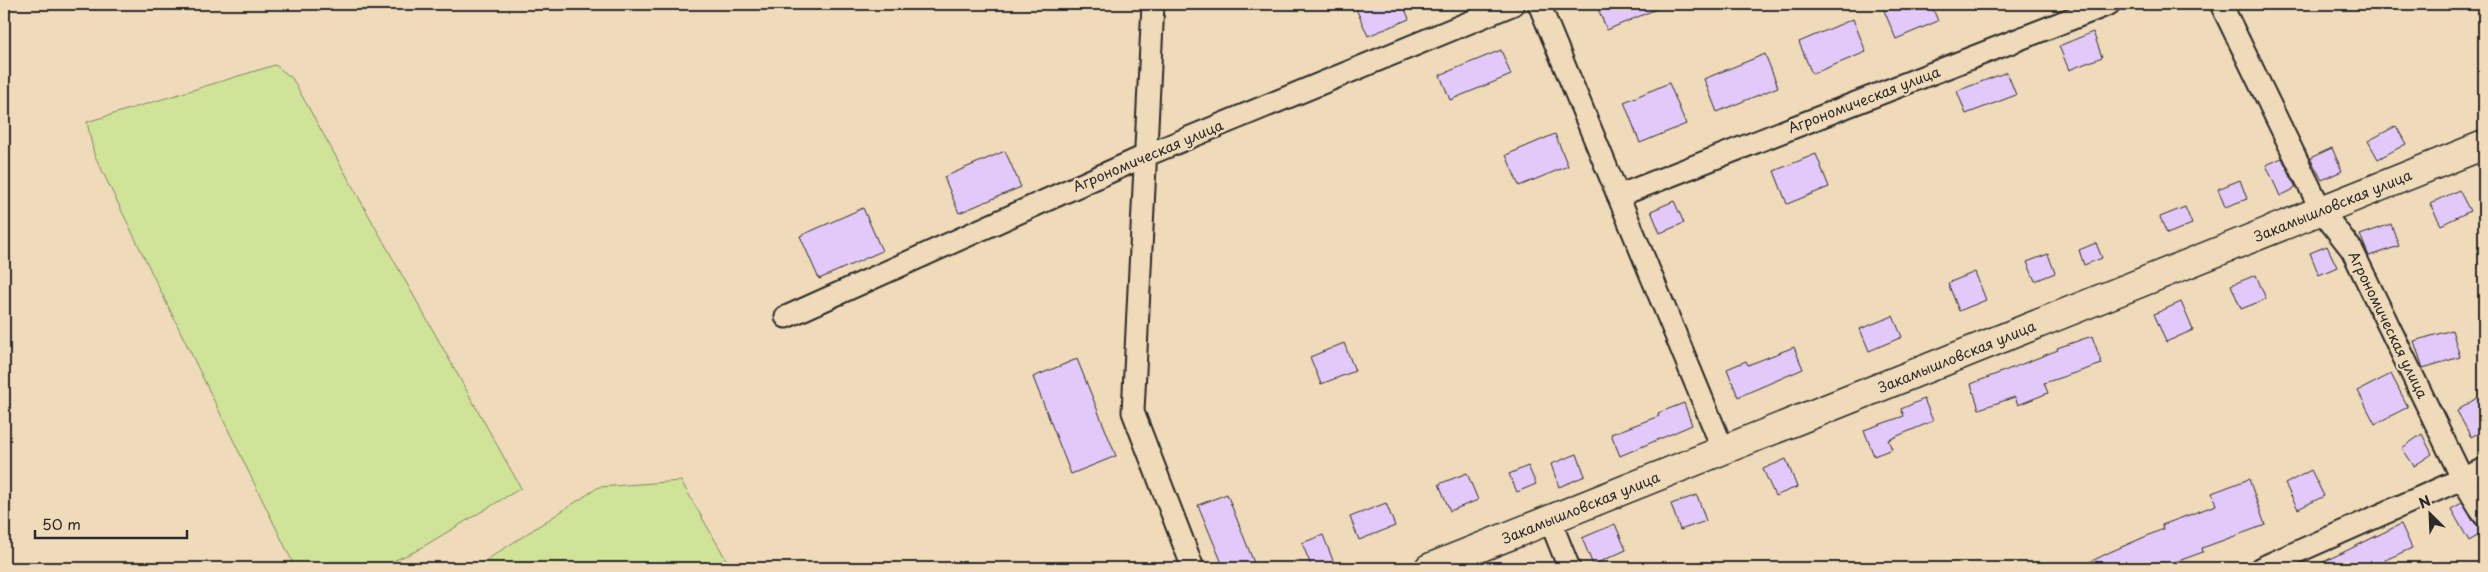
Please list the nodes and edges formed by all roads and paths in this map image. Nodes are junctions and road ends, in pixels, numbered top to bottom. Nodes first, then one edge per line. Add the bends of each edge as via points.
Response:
1 (1154, 4) edge
2 (1514, 4) edge
3 (1539, 4) edge
4 (2109, 4) edge
5 (2221, 4) edge
6 (2484, 144) edge
7 (1147, 155) junction
8 (1618, 196) junction
9 (2321, 210) junction
10 (786, 317) dead end
11 (1724, 452) junction
12 (2484, 469) edge
13 (2463, 480) junction
14 (2484, 515) edge
15 (1550, 520) junction
16 (1193, 568) edge
17 (1430, 568) edge
18 (1569, 568) edge
19 (2261, 568) edge

1 - 7 street
2 - 7 street, Агрономическая улица
3 - 8 street
4 - 8 street, Агрономическая улица
5 - 9 street, Агрономическая улица
6 - 9 street, Закамышловская улица
7 - 10 street, Агрономическая улица
7 - 16 street via 1132,412
8 - 11 street
9 - 11 street, Закамышловская улица
9 - 13 street, Агрономическая улица via 2352,250
11 - 15 street, Закамышловская улица
12 - 13 street
13 - 14 street, Агрономическая улица
13 - 19 street
15 - 17 street, Закамышловская улица
15 - 18 street

